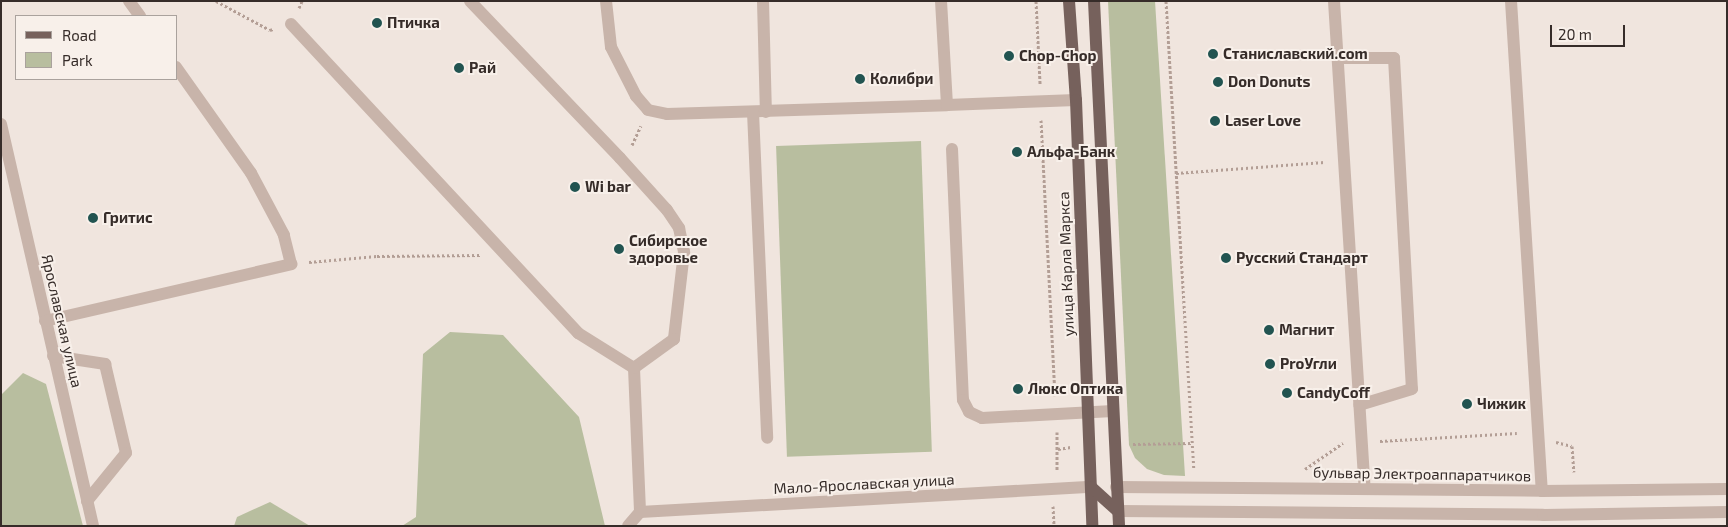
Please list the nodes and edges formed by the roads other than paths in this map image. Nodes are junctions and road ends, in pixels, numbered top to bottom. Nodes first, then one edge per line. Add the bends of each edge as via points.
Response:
1 (129, 1) edge
2 (470, 1) edge
3 (606, 1) edge
4 (763, 1) edge
5 (941, 1) edge
6 (1070, 1) edge
7 (1094, 1) edge
8 (1334, 1) edge
9 (1511, 1) edge
10 (139, 15) edge
11 (291, 24) road end
12 (1337, 58) junction
13 (178, 70) edge
14 (1076, 100) junction
15 (947, 105) junction
16 (753, 112) junction
17 (766, 112) junction
18 (1, 124) edge
19 (952, 149) dead end
20 (45, 321) junction
21 (53, 356) junction
22 (634, 368) junction
23 (1359, 405) junction
24 (1113, 411) junction
25 (1088, 412) junction
26 (767, 438) dead end
27 (1091, 487) junction
28 (1116, 488) junction
29 (1365, 489) junction
30 (1727, 489) edge
31 (1542, 491) junction
32 (87, 501) junction
33 (1118, 511) junction
34 (640, 512) junction
35 (1727, 512) edge
36 (1634, 520) edge
37 (1544, 521) edge
38 (93, 526) edge
39 (628, 526) edge
40 (1092, 526) edge
41 (1119, 526) edge

1 - 10 street
2 - 22 street via 667,210 679,228 684,252 674,339
3 - 16 street via 612,46 636,96 648,110 667,114
4 - 17 street
5 - 15 street
6 - 14 main road, улица Карла Маркса
7 - 24 main road
8 - 12 street
9 - 31 street
11 - 22 street via 578,333
12 - 23 street
12 - 23 street via 1394,58 1412,389
13 - 20 street via 251,173 284,235 291,264
14 - 15 street
14 - 25 main road, улица Карла Маркса
15 - 17 street
16 - 17 street
16 - 26 street
18 - 20 street, Ярославская улица
19 - 25 street via 963,400 969,412 982,418
20 - 21 street, Ярославская улица
21 - 32 street, Ярославская улица
21 - 32 street via 106,364 126,453
22 - 34 street
23 - 29 street
24 - 25 street
24 - 28 main road
25 - 27 main road, улица Карла Маркса
27 - 28 main road
27 - 33 main road
27 - 34 street, Мало-Ярославская улица
27 - 40 main road, улица Карла Маркса
28 - 29 street, бульвар Электроаппаратчиков
28 - 33 main road
29 - 31 street, бульвар Электроаппаратчиков
30 - 31 street, бульвар Электроаппаратчиков
32 - 38 street, Ярославская улица
33 - 37 street
33 - 41 main road
34 - 39 street
35 - 36 street
36 - 37 street

